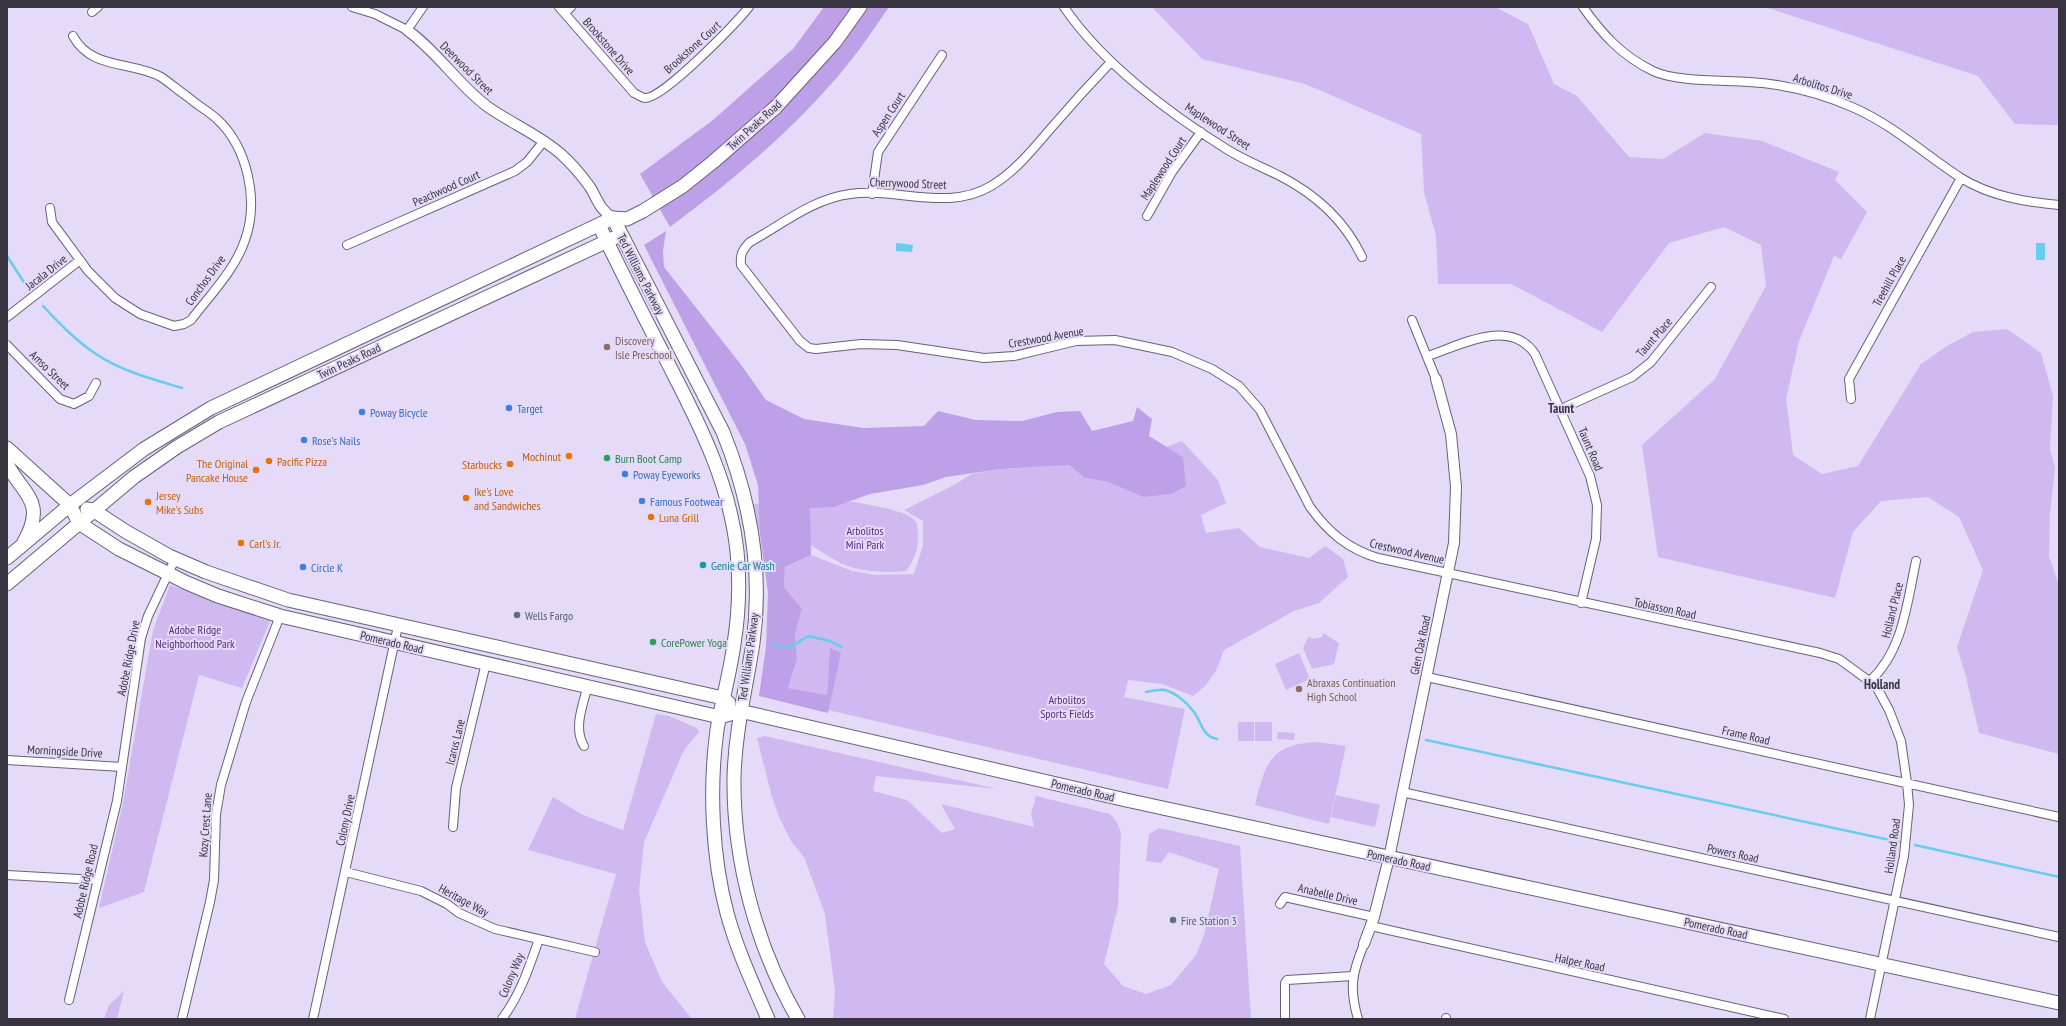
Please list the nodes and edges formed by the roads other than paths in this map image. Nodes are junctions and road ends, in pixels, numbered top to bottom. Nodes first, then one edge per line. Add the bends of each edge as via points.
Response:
1 (352, 7) edge
2 (423, 7) edge
3 (749, 7) edge
4 (860, 7) edge
5 (1064, 7) edge
6 (1583, 7) edge
7 (565, 9) edge
8 (407, 30) junction
9 (73, 36) dead end
10 (942, 55) dead end
11 (1111, 62) junction
12 (645, 98) joint
13 (1201, 132) junction
14 (544, 141) junction
15 (1961, 178) junction
16 (872, 194) junction
17 (2059, 205) edge
18 (50, 208) dead end
19 (608, 215) junction
20 (1147, 216) dead end
21 (627, 219) junction
22 (599, 225) junction
23 (621, 235) junction
24 (606, 241) junction
25 (347, 245) dead end
26 (740, 256) joint
27 (1362, 257) dead end
28 (80, 260) junction
29 (1711, 286) dead end
30 (419, 310) junction
31 (7, 317) edge
32 (1412, 320) dead end
33 (7, 345) edge
34 (1428, 356) junction
35 (319, 375) junction
36 (1436, 379) joint
37 (96, 383) dead end
38 (1851, 399) dead end
39 (1561, 409) junction
40 (7, 448) edge
41 (7, 464) edge
42 (70, 505) junction
43 (94, 510) junction
44 (80, 523) junction
45 (22, 545) junction
46 (7, 558) edge
47 (175, 558) junction
48 (1916, 561) dead end
49 (168, 573) junction
50 (1449, 573) junction
51 (7, 584) edge
52 (1581, 603) junction
53 (280, 616) junction
54 (398, 626) junction
55 (394, 642) junction
56 (486, 663) junction
57 (1427, 677) junction
58 (1870, 681) junction
59 (588, 685) junction
60 (724, 698) junction
61 (740, 711) junction
62 (720, 716) junction
63 (584, 746) dead end
64 (7, 760) edge
65 (122, 767) junction
66 (1907, 783) junction
67 (1402, 792) junction
68 (2059, 817) edge
69 (452, 827) dead end
70 (1388, 858) junction
71 (346, 872) junction
72 (7, 875) edge
73 (97, 880) junction
74 (1896, 901) junction
75 (1280, 904) dead end
76 (1372, 922) junction
77 (2059, 937) edge
78 (539, 939) junction
79 (1364, 944) joint
80 (595, 952) dead end
81 (1882, 964) junction
82 (1353, 976) junction
83 (69, 1000) dead end
84 (2059, 1003) edge
85 (182, 1019) edge
86 (313, 1019) edge
87 (502, 1019) edge
88 (768, 1019) edge
89 (798, 1019) edge
90 (1286, 1019) edge
91 (1358, 1019) edge
92 (1784, 1019) edge
93 (1870, 1019) edge

1 - 8 street, Deerwood Street via 375,14
2 - 8 street
3 - 12 street, Brookstone Court via 734,25 681,75
4 - 21 main road, Twin Peaks Road via 835,42 776,107 683,186
5 - 11 street, Maplewood Street
6 - 15 street, Arbolitos Drive via 1602,33 1619,50 1655,72 1680,78 1752,82 1802,90 1845,104 1897,131
7 - 12 street, Brookstone Drive via 634,93
8 - 14 street, Deerwood Street via 428,47 488,107
9 - 28 street, Conchos Drive via 94,58 161,77 218,120 235,143 250,177 251,213 245,240 229,270 191,320 184,324 174,326 140,314 115,298
10 - 16 street, Aspen Court via 878,152
11 - 13 street, Maplewood Street
11 - 16 street, Cherrywood Street via 1017,167 990,187 945,198
13 - 20 street, Maplewood Court via 1172,172
13 - 27 street, Maplewood Street via 1229,151 1307,192 1346,229
14 - 19 street, Deerwood Street via 580,174
14 - 25 street, Peachwood Court via 527,162 515,171
15 - 17 street, Arbolitos Drive via 2008,197
15 - 38 street, Treehill Place via 1849,379
16 - 26 street, Cherrywood Street via 829,198 805,209 750,242
18 - 28 street, Conchos Drive via 52,222
19 - 21 main road
19 - 22 main road, Twin Peaks Road
19 - 23 main road, Ted Williams Parkway
21 - 23 main road
22 - 24 main road, Ted Williams Parkway
22 - 30 main road, Twin Peaks Road
23 - 24 main road, Twin Peaks Road
23 - 61 main road, Ted Williams Parkway via 723,432 744,494 755,553 756,586 753,644
24 - 35 main road, Twin Peaks Road
24 - 60 main road, Ted Williams Parkway via 703,432 726,495 736,550 738,600 734,643
26 - 50 street, Crestwood Avenue via 741,265 751,279 800,342 809,348 823,349 861,344 897,345 984,358 1014,356 1076,341 1115,340 1172,352 1212,369 1239,386 1260,410 1310,507 1340,541 1374,556
28 - 31 street, Jacala Drive
29 - 39 street, Taunt Place via 1651,362 1632,376
30 - 35 main road via 410,319 390,331 320,364 317,369
30 - 42 main road, Twin Peaks Road via 210,408 144,449
32 - 34 street, Glen Oak Road
33 - 37 street, Amso Street via 60,399 74,404 89,396
34 - 36 street, Glen Oak Road
34 - 39 street, Taunt Road via 1489,335 1500,334 1519,339 1530,346 1535,354
35 - 43 main road, Twin Peaks Road via 219,422 177,446
36 - 50 street, Glen Oak Road via 1451,434 1456,486 1454,543
39 - 52 street, Taunt Road via 1590,476 1597,505 1596,539
40 - 42 main road, Pomerado Road
41 - 45 main road via 28,492 33,507 33,523
42 - 43 main road, Pomerado Road
42 - 44 main road, Pomerado Road
42 - 45 main road, Twin Peaks Road
43 - 44 main road, Twin Peaks Road
43 - 47 main road, Pomerado Road via 125,531
44 - 49 main road, Pomerado Road via 119,549
44 - 51 main road, Twin Peaks Road
45 - 46 main road, Twin Peaks Road
47 - 49 street, Adobe Ridge Drive
47 - 54 main road, Pomerado Road via 206,572 288,600
48 - 58 street, Holland Place via 1901,632 1892,654
49 - 53 main road, Pomerado Road via 218,596
49 - 65 street, Adobe Ridge Drive via 141,638
50 - 52 street, Tobiasson Road
50 - 57 street, Glen Oak Road
52 - 58 street, Tobiasson Road via 1820,653 1839,659
53 - 55 main road, Pomerado Road
53 - 85 street, Kozy Crest Lane via 246,702 221,785 216,814 214,880
54 - 55 street, Colony Drive
54 - 60 main road, Pomerado Road
55 - 56 main road, Pomerado Road
55 - 71 street, Colony Drive
56 - 59 main road, Pomerado Road
56 - 69 street, Icarus Lane via 456,788
57 - 66 street, Frame Road
57 - 67 street, Glen Oak Road
58 - 66 street, Holland Road via 1876,686 1889,710 1901,741
59 - 62 main road, Pomerado Road
59 - 63 street via 578,729 579,738
60 - 61 main road, Pomerado Road
60 - 62 main road, Ted Williams Parkway
61 - 62 main road, Pomerado Road
61 - 70 main road, Pomerado Road
61 - 89 main road, Ted Williams Parkway via 734,779 742,868 768,954
62 - 88 main road, Ted Williams Parkway via 712,778 717,858 727,912 743,964
64 - 65 street, Morningside Drive
65 - 73 street, Adobe Ridge Road via 117,801
66 - 68 street, Frame Road
66 - 74 street, Holland Road via 1909,806
67 - 70 street, Glen Oak Road
67 - 74 street, Powers Road
70 - 76 street, Glen Oak Road
70 - 81 main road, Pomerado Road via 1533,887
71 - 78 street, Heritage Way via 421,891 459,913 495,929
71 - 86 street, Colony Drive
72 - 73 street
73 - 83 street, Adobe Ridge Road
74 - 77 street, Powers Road
74 - 81 street, Holland Road
75 - 76 street, Anabelle Drive via 1285,897
76 - 79 street, Glen Oak Road
76 - 92 street, Halper Road
78 - 80 street, Heritage Way
78 - 87 street, Colony Way via 521,989
79 - 82 street, Glen Oak Road
81 - 84 main road, Pomerado Road
81 - 93 street, Holland Road
82 - 90 street via 1287,980
82 - 91 street, Glen Oak Road via 1352,1000

